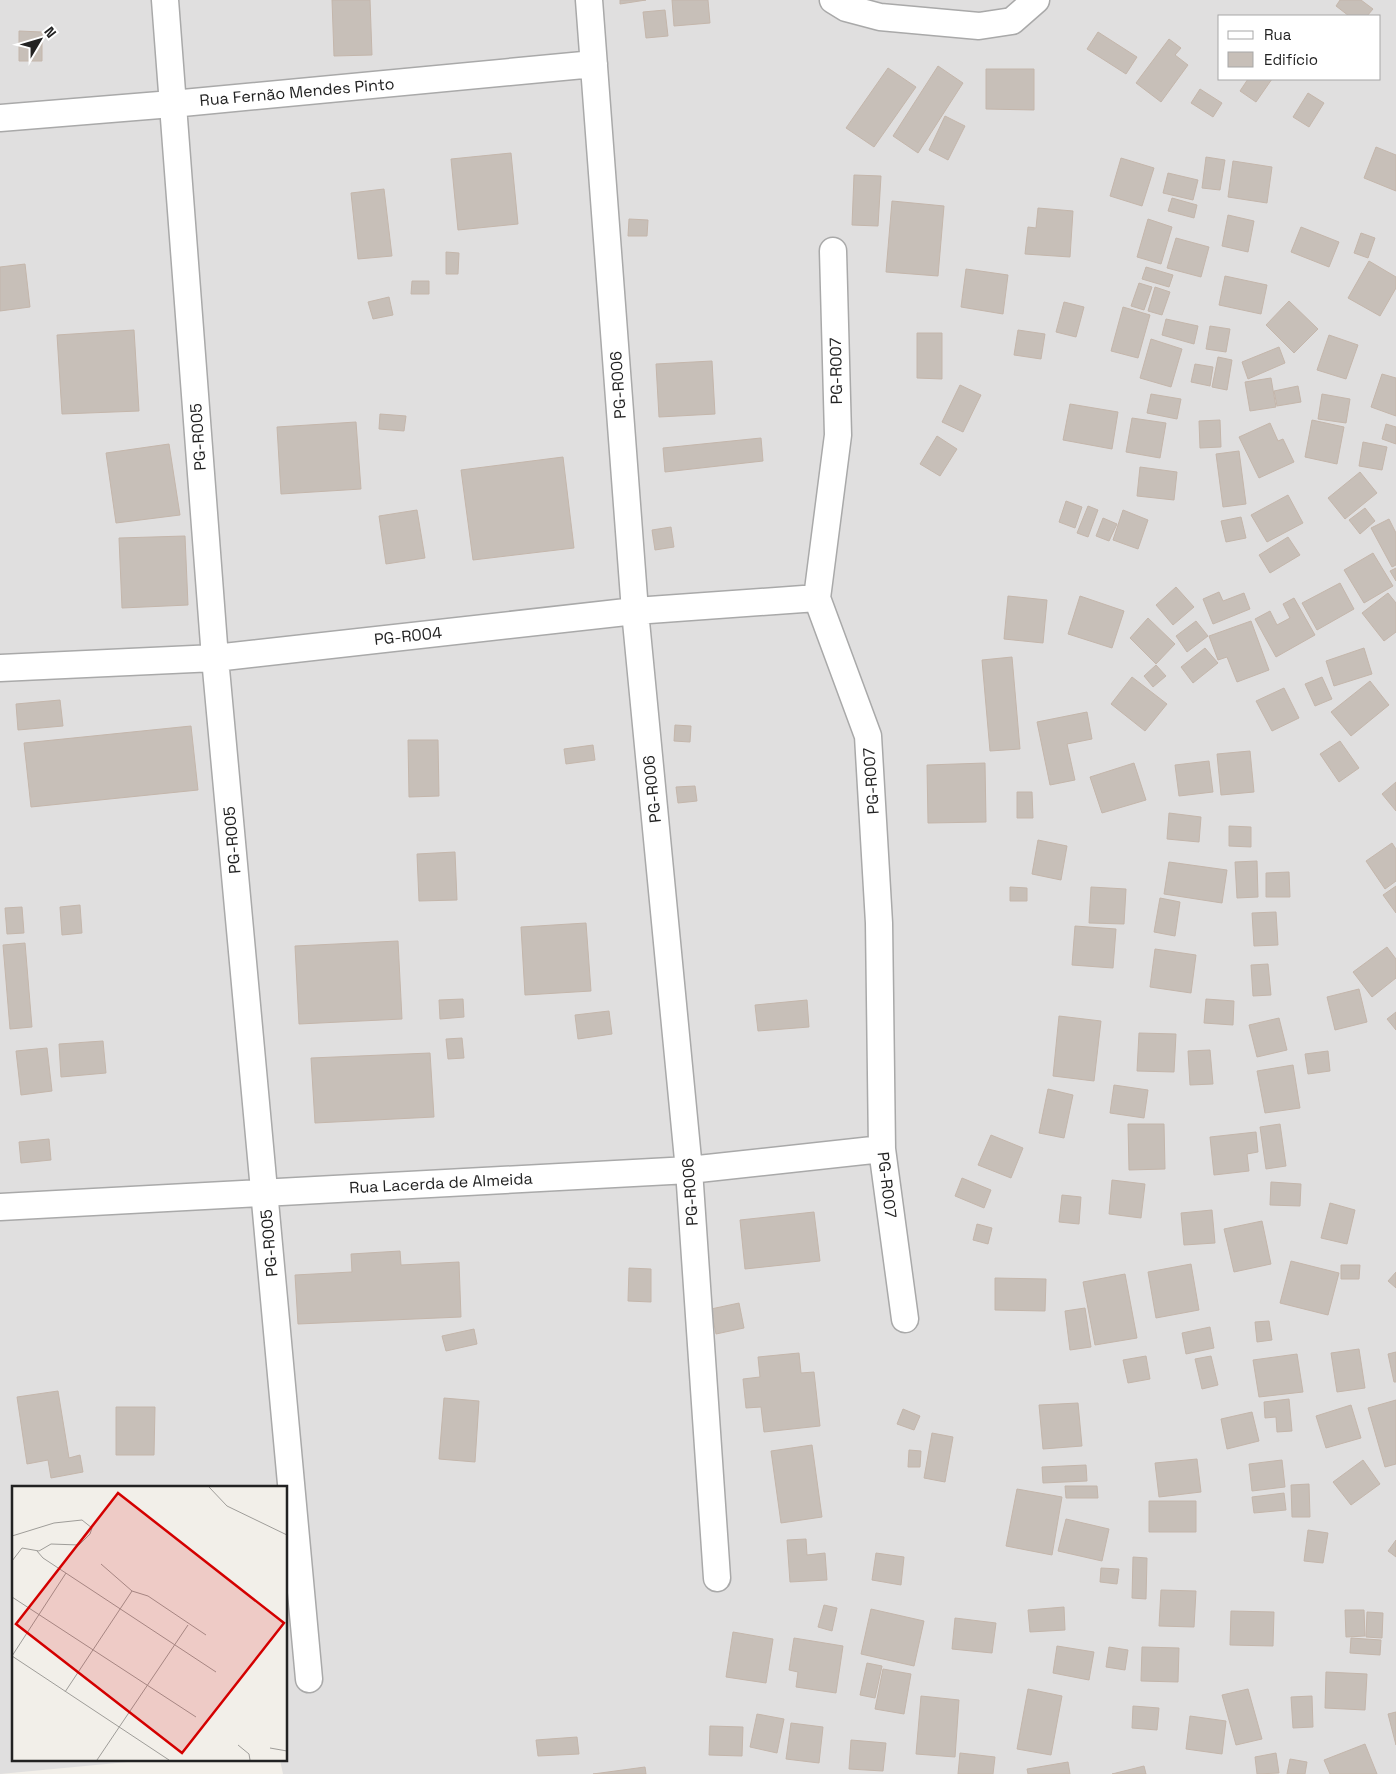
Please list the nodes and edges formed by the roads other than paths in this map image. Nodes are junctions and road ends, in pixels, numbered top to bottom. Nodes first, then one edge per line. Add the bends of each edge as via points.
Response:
1 (165, 0) edge
2 (589, 0) edge
3 (833, 0) edge
4 (1036, 0) edge
5 (594, 64) junction
6 (172, 104) junction
7 (0, 118) edge
8 (833, 251) dead end
9 (817, 598) junction
10 (635, 611) junction
11 (215, 658) junction
12 (0, 668) edge
13 (882, 1149) junction
14 (689, 1170) junction
15 (264, 1193) junction
16 (0, 1207) edge
17 (905, 1319) dead end
18 (717, 1578) dead end
19 (309, 1679) dead end

1 - 6 street, PG-R005
2 - 5 street, PG-R006
3 - 4 street via 846,8 880,17 979,26 1012,21
5 - 6 street, Rua Fernão Mendes Pinto
5 - 10 street, PG-R006
6 - 7 street, Rua Fernão Mendes Pinto
6 - 11 street, PG-R005
8 - 9 street, PG-R007 via 838,436
9 - 10 street, PG-R004
9 - 13 street, PG-R007 via 868,736 880,922
10 - 11 street, PG-R004
10 - 14 street, PG-R006
11 - 12 street, PG-R004
11 - 15 street, PG-R005
13 - 14 street, Rua Lacerda de Almeida
13 - 17 street, PG-R007
14 - 15 street, Rua Lacerda de Almeida
14 - 18 street, PG-R006
15 - 16 street, Rua Lacerda de Almeida
15 - 19 street, PG-R005

